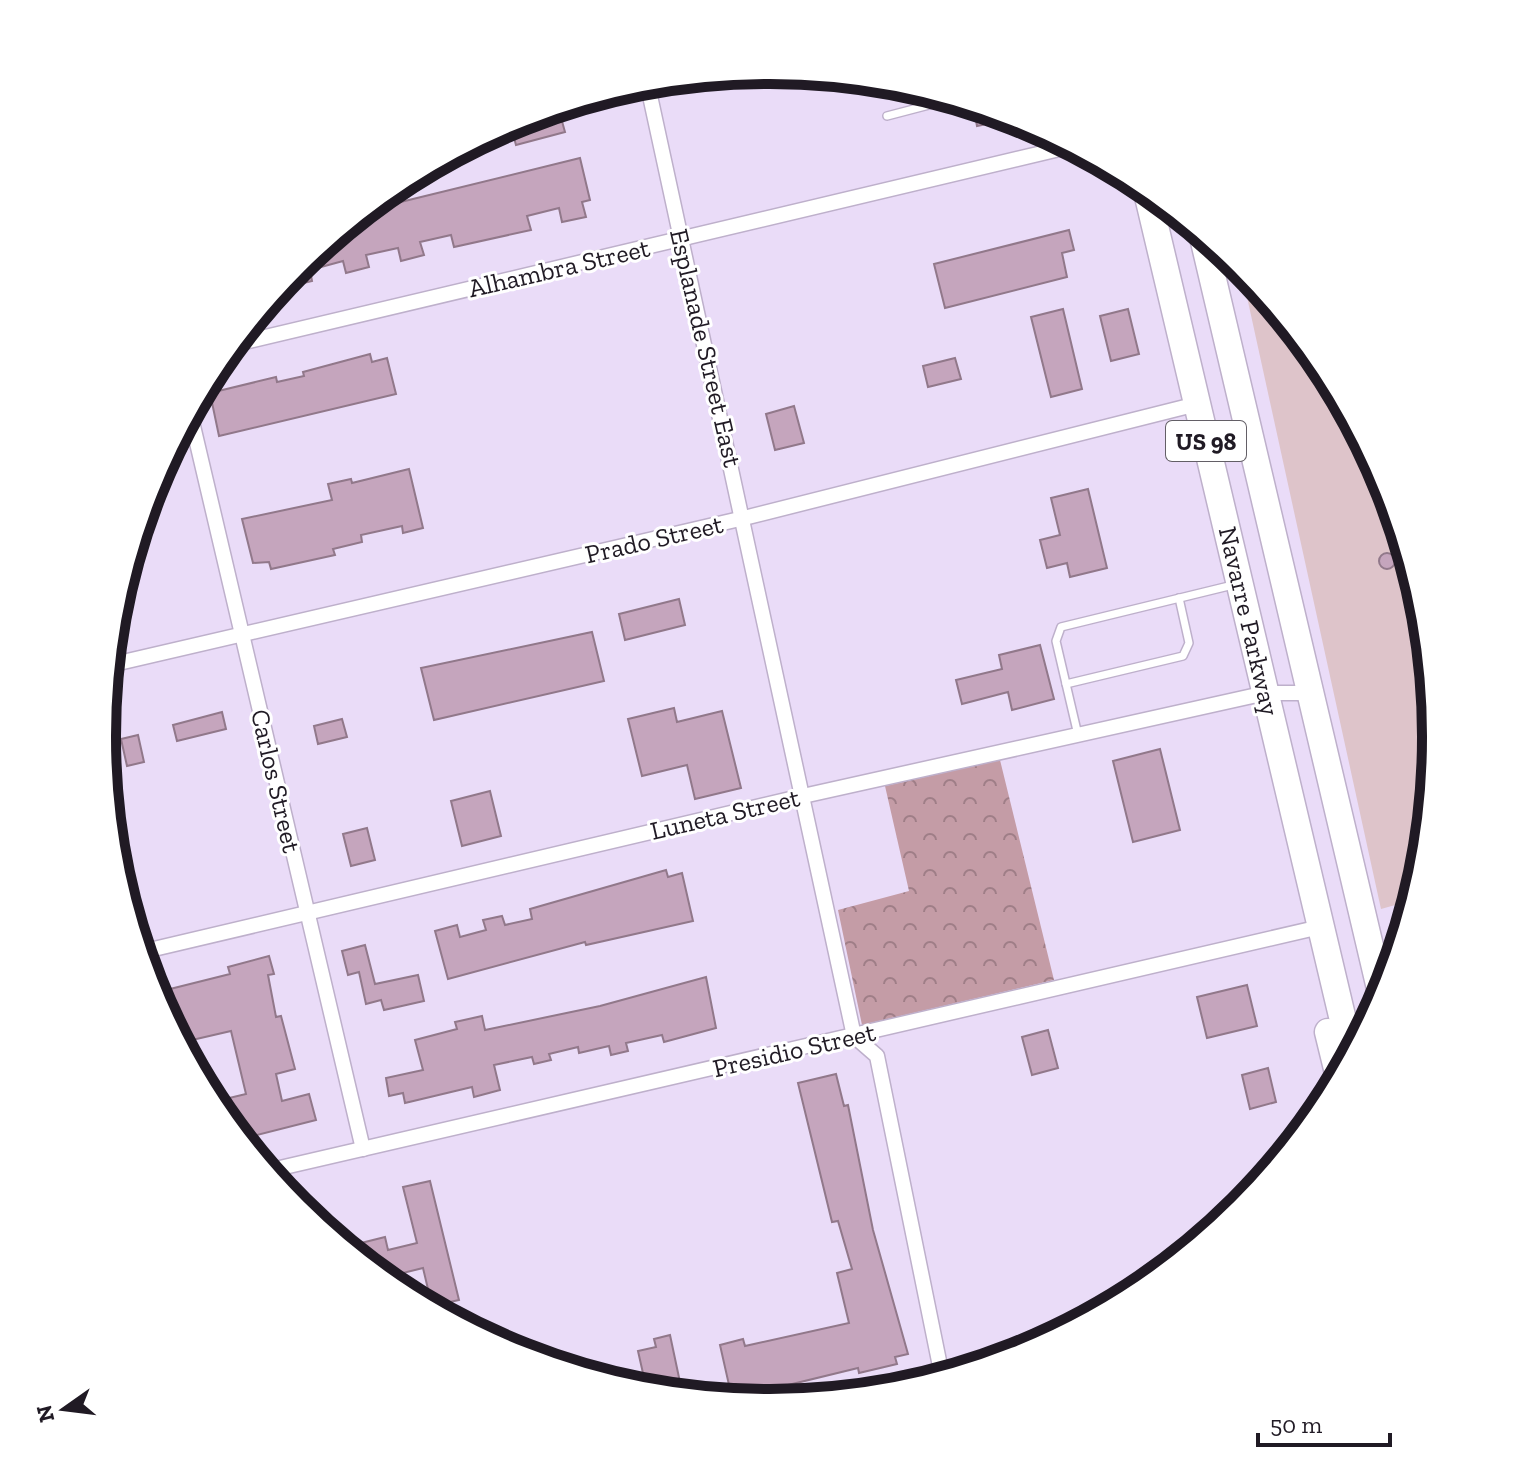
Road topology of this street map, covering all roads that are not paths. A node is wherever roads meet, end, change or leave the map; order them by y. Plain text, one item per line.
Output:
1 (650, 96) edge
2 (931, 104) edge
3 (887, 116) dead end
4 (1056, 150) edge
5 (1151, 208) edge
6 (681, 239) junction
7 (1207, 253) edge
8 (250, 341) edge
9 (1197, 404) junction
10 (194, 429) edge
11 (744, 518) junction
12 (1240, 584) junction
13 (1179, 598) junction
14 (241, 633) junction
15 (121, 662) edge
16 (1066, 684) junction
17 (1266, 693) junction
18 (1310, 693) junction
19 (1078, 735) junction
20 (803, 796) junction
21 (308, 913) junction
22 (1320, 927) junction
23 (152, 949) edge
24 (1377, 974) edge
25 (854, 1036) junction
26 (1347, 1038) edge
27 (1335, 1061) edge
28 (363, 1149) junction
29 (279, 1168) edge
30 (940, 1366) edge

1 - 6 street, Esplanade Street East
2 - 3 lane
4 - 6 street, Alhambra Street
5 - 9 highway, Navarre Parkway / US 98
6 - 8 street, Alhambra Street
6 - 11 street, Esplanade Street East
7 - 18 highway, Navarre Parkway / US 98
9 - 11 street, Prado Street
9 - 12 highway, Navarre Parkway / US 98
10 - 14 street, Carlos Street
11 - 14 street, Prado Street
11 - 20 street, Esplanade Street East
12 - 13 lane
12 - 17 highway, Navarre Parkway / US 98
13 - 16 lane
13 - 16 lane
14 - 15 street, Prado Street
14 - 21 street, Carlos Street
16 - 19 lane
17 - 18 street, Luneta Street
17 - 19 street, Luneta Street
17 - 22 highway, Navarre Parkway / US 98
18 - 24 highway, Navarre Parkway / US 98
19 - 20 street, Luneta Street
20 - 21 street, Luneta Street
20 - 25 street, Esplanade Street East
21 - 23 street, Luneta Street
21 - 28 street, Carlos Street
22 - 25 street, Presidio Street
22 - 26 highway, Navarre Parkway / US 98
22 - 27 highway
25 - 28 street, Presidio Street
25 - 30 street
28 - 29 street, Presidio Street

